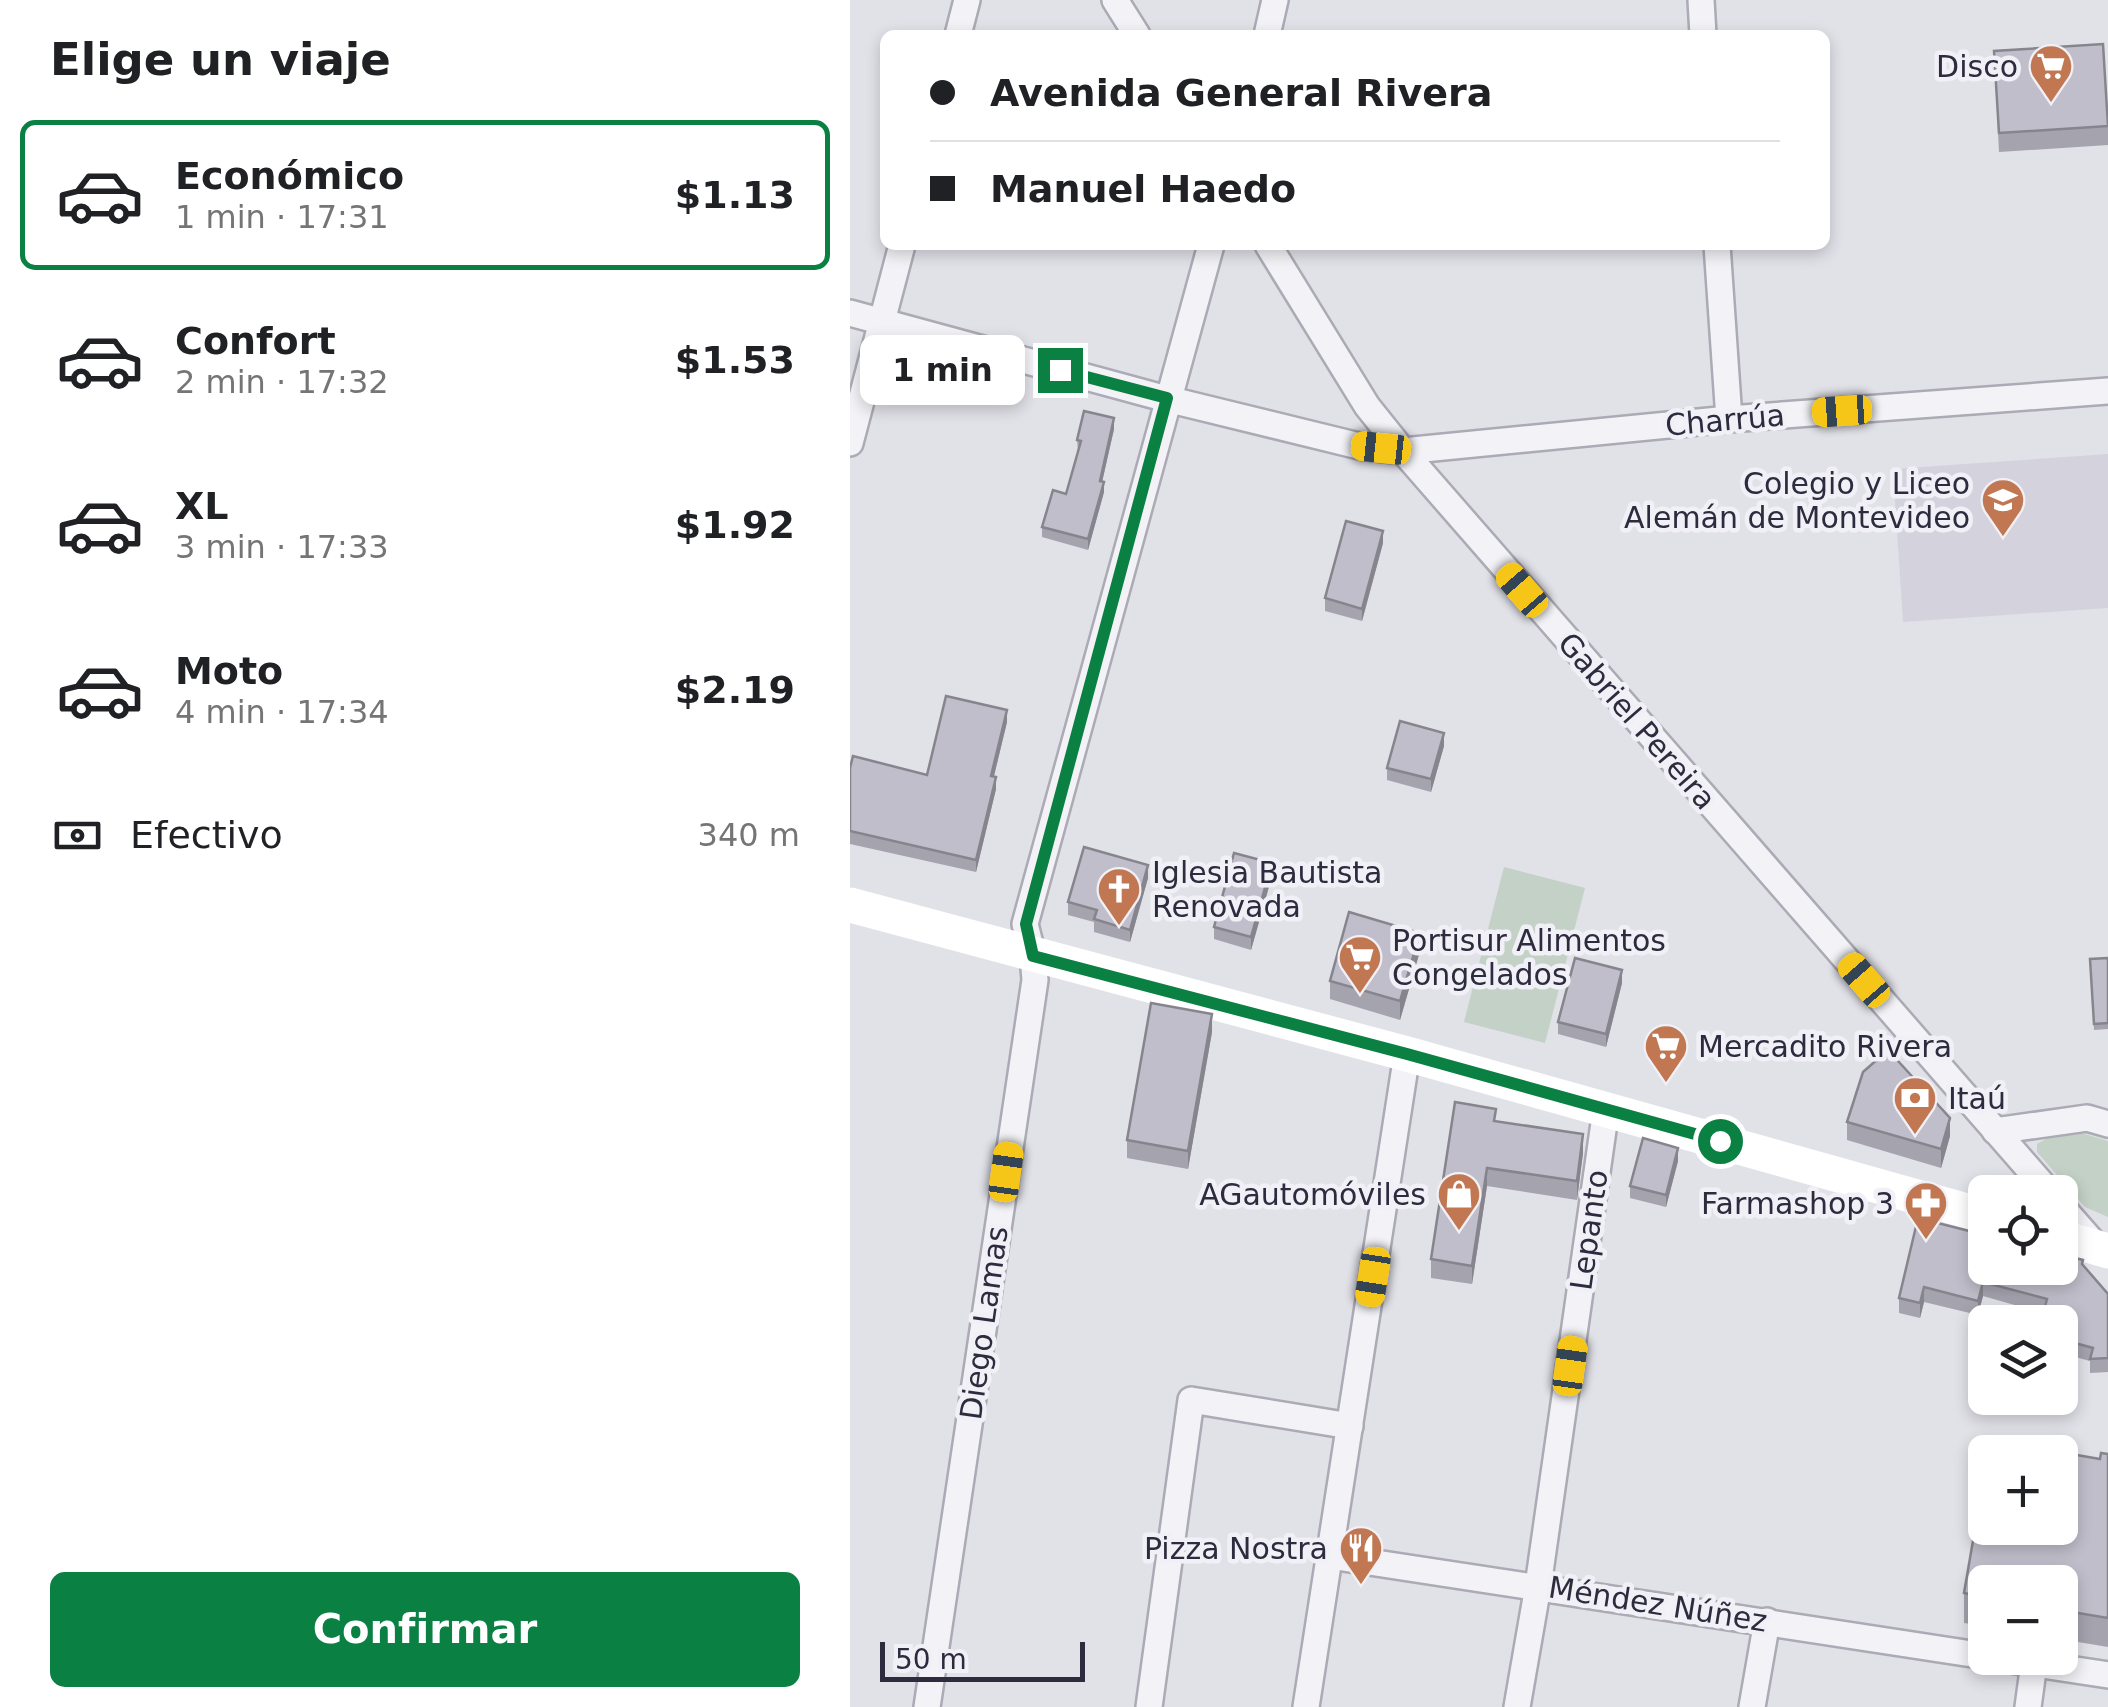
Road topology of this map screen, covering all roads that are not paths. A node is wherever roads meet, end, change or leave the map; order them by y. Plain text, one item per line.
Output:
1 (968, 0) edge
2 (1116, 0) edge
3 (1276, 0) edge
4 (1701, 0) edge
5 (959, 30) edge
6 (1134, 30) edge
7 (1267, 30) edge
8 (1703, 30) edge
9 (901, 250) edge
10 (1210, 250) edge
11 (1271, 250) edge
12 (1717, 250) edge
13 (850, 313) edge
14 (882, 322) junction
15 (2108, 391) edge
16 (1167, 398) junction
17 (1729, 419) junction
18 (850, 444) edge
19 (1403, 451) junction
20 (850, 906) edge
21 (1033, 956) junction
22 (1407, 1054) junction
23 (1606, 1109) junction
24 (2108, 1124) edge
25 (1995, 1130) junction
26 (2034, 1175) edge
27 (1968, 1211) edge
28 (2078, 1224) edge
29 (2102, 1249) edge
30 (1350, 1426) junction
31 (1330, 1556) junction
32 (1538, 1586) junction
33 (1767, 1621) junction
34 (1968, 1653) edge
35 (2078, 1671) edge
36 (2032, 1675) edge
37 (2108, 1676) edge
38 (927, 1707) edge
39 (1149, 1707) edge
40 (1306, 1707) edge
41 (1517, 1707) edge
42 (1752, 1707) edge
43 (2028, 1707) edge

1 - 5 street
2 - 6 street
3 - 7 street
4 - 8 street
9 - 14 street
10 - 16 street, Diego Lamas
11 - 19 street, Gabriel Pereira
12 - 17 street
13 - 14 street, Charrúa
14 - 16 street, Charrúa
14 - 18 street
15 - 17 street, Charrúa
16 - 19 street, Charrúa
16 - 21 street, Diego Lamas
17 - 19 street, Charrúa
19 - 25 street, Gabriel Pereira
20 - 21 main road
21 - 22 main road
21 - 38 street, Diego Lamas
22 - 23 main road
22 - 30 street
23 - 27 main road
23 - 32 street, Lepanto
24 - 25 street
25 - 26 street, Gabriel Pereira
28 - 29 street
30 - 31 street
30 - 39 street
31 - 32 street, Méndez Núñez
31 - 40 street
32 - 33 street, Méndez Núñez
32 - 41 street, Lepanto
33 - 34 street, Méndez Núñez
33 - 42 street
35 - 37 street
36 - 43 street

